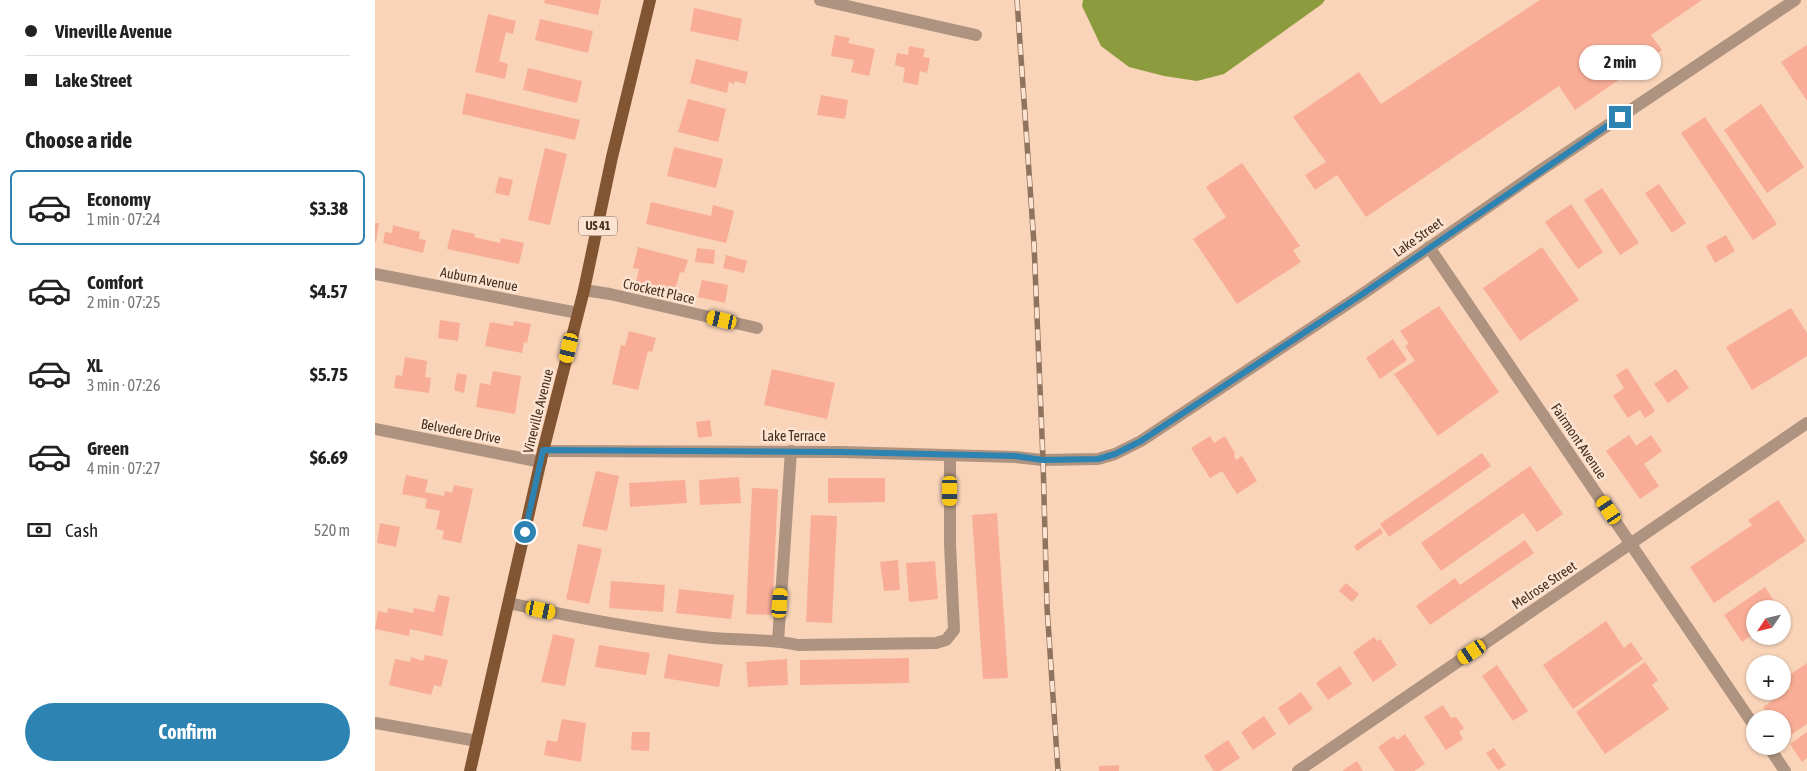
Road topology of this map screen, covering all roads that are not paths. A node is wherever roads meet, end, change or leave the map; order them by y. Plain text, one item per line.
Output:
1 (650, 0) edge
2 (820, 0) edge
3 (1795, 0) edge
4 (976, 35) dead end
5 (1429, 247) junction
6 (375, 274) edge
7 (584, 290) junction
8 (577, 313) junction
9 (757, 328) dead end
10 (1807, 423) edge
11 (375, 430) edge
12 (791, 451) junction
13 (950, 455) junction
14 (542, 456) junction
15 (1043, 460) joint
16 (1631, 544) junction
17 (509, 603) junction
18 (778, 641) junction
19 (1746, 714) edge
20 (375, 723) edge
21 (477, 740) junction
22 (1774, 755) edge
23 (470, 771) edge
24 (1298, 771) edge
25 (1785, 771) edge

1 - 7 main road, Vineville Avenue / US 41
2 - 4 street
3 - 5 street, Lake Street
5 - 15 street, Lake Street
5 - 16 street, Fairmont Avenue
6 - 8 street, Auburn Avenue
7 - 8 main road, Vineville Avenue / US 41
7 - 9 street, Crockett Place
8 - 14 main road, Vineville Avenue / US 41
10 - 16 street, Melrose Street
11 - 14 street, Belvedere Drive
12 - 13 street, Lake Terrace
12 - 14 street, Lake Terrace
12 - 18 street
13 - 15 street, Lake Terrace
13 - 18 street
14 - 17 main road, Vineville Avenue / US 41
16 - 19 street, Fairmont Avenue
16 - 24 street, Melrose Street
17 - 18 street
17 - 21 main road, Vineville Avenue / US 41
20 - 21 street
21 - 23 main road, Vineville Avenue / US 41
22 - 25 street

